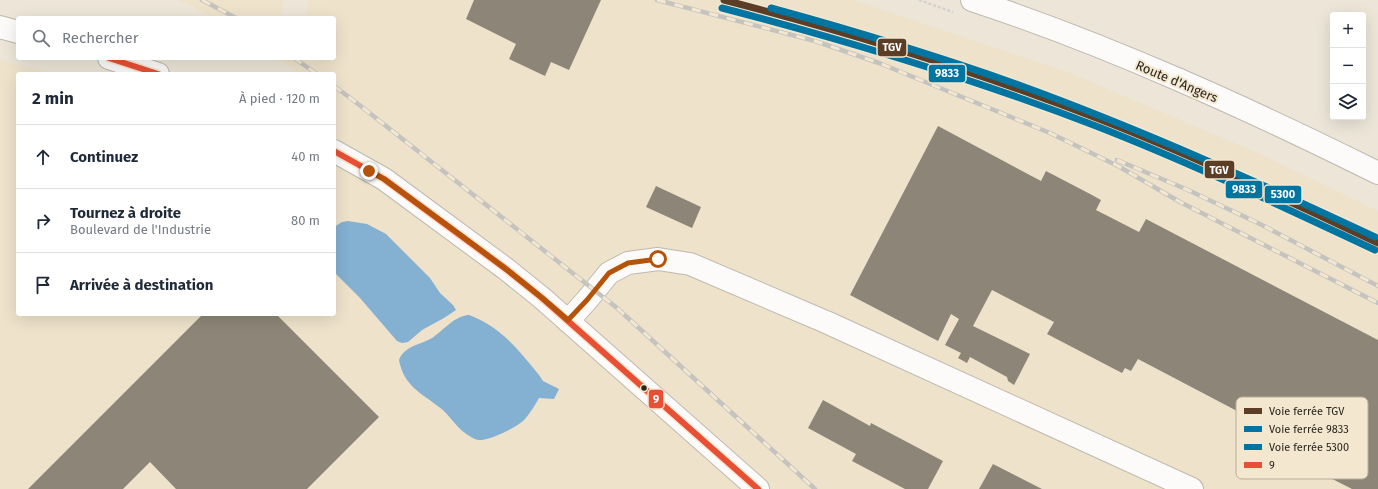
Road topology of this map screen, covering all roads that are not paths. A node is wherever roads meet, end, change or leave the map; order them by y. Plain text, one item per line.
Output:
1 (972, 0) edge
2 (0, 27) edge
3 (16, 31) edge
4 (115, 60) edge
5 (152, 72) edge
6 (336, 152) edge
7 (1378, 173) edge
8 (568, 320) junction
9 (758, 489) edge
10 (1192, 489) edge

1 - 7 street, Route d'Angers
2 - 3 street
4 - 5 street
6 - 8 street
8 - 9 street
8 - 10 street

